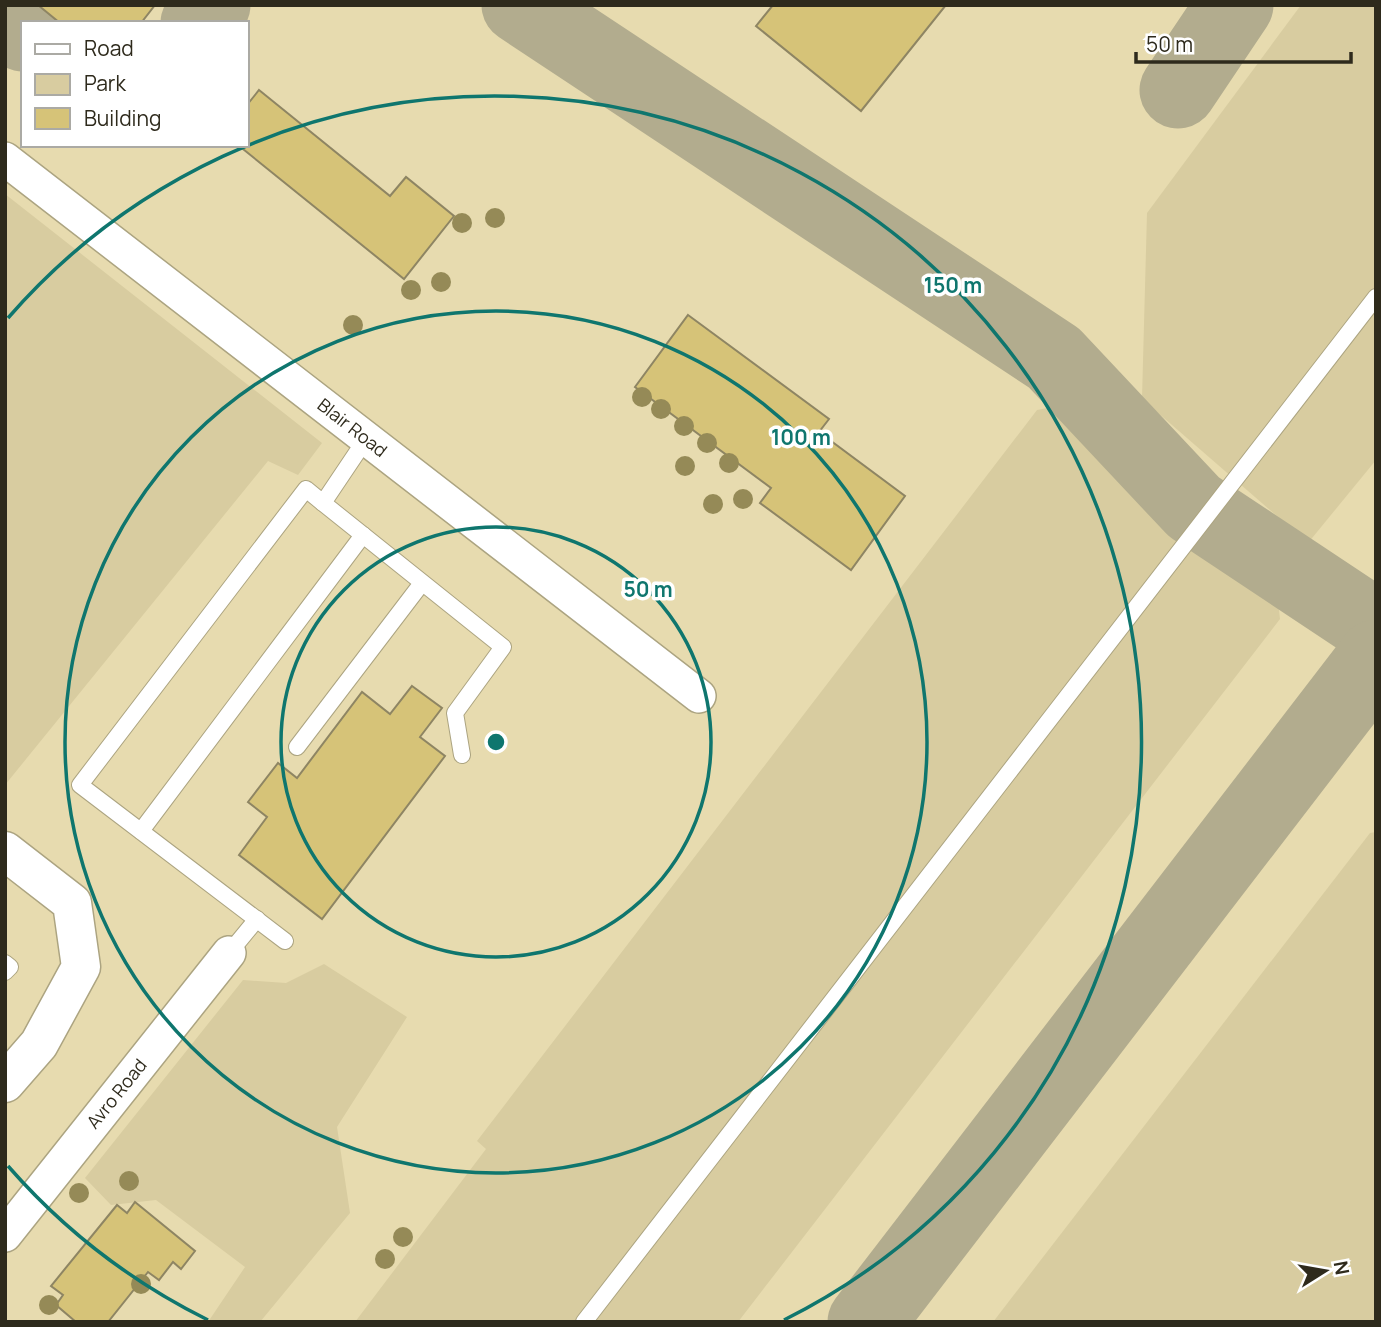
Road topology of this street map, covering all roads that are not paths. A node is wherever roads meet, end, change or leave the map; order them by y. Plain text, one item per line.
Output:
1 (5, 159) edge
2 (1376, 297) edge
3 (366, 439) junction
4 (323, 503) junction
5 (363, 536) junction
6 (422, 583) junction
7 (699, 696) dead end
8 (297, 747) dead end
9 (462, 755) dead end
10 (141, 831) junction
11 (5, 851) edge
12 (257, 919) junction
13 (285, 941) dead end
14 (229, 953) joint
15 (5, 963) edge
16 (5, 972) edge
17 (5, 1083) edge
18 (5, 1235) edge
19 (584, 1322) edge

1 - 3 street, Blair Road
2 - 19 lane
3 - 4 lane
3 - 7 street, Blair Road
4 - 5 lane
4 - 10 lane
5 - 6 lane
5 - 10 lane
6 - 8 lane
6 - 9 lane
10 - 12 lane
11 - 17 street
12 - 13 lane
12 - 14 lane
14 - 18 street, Avro Road
15 - 16 lane

